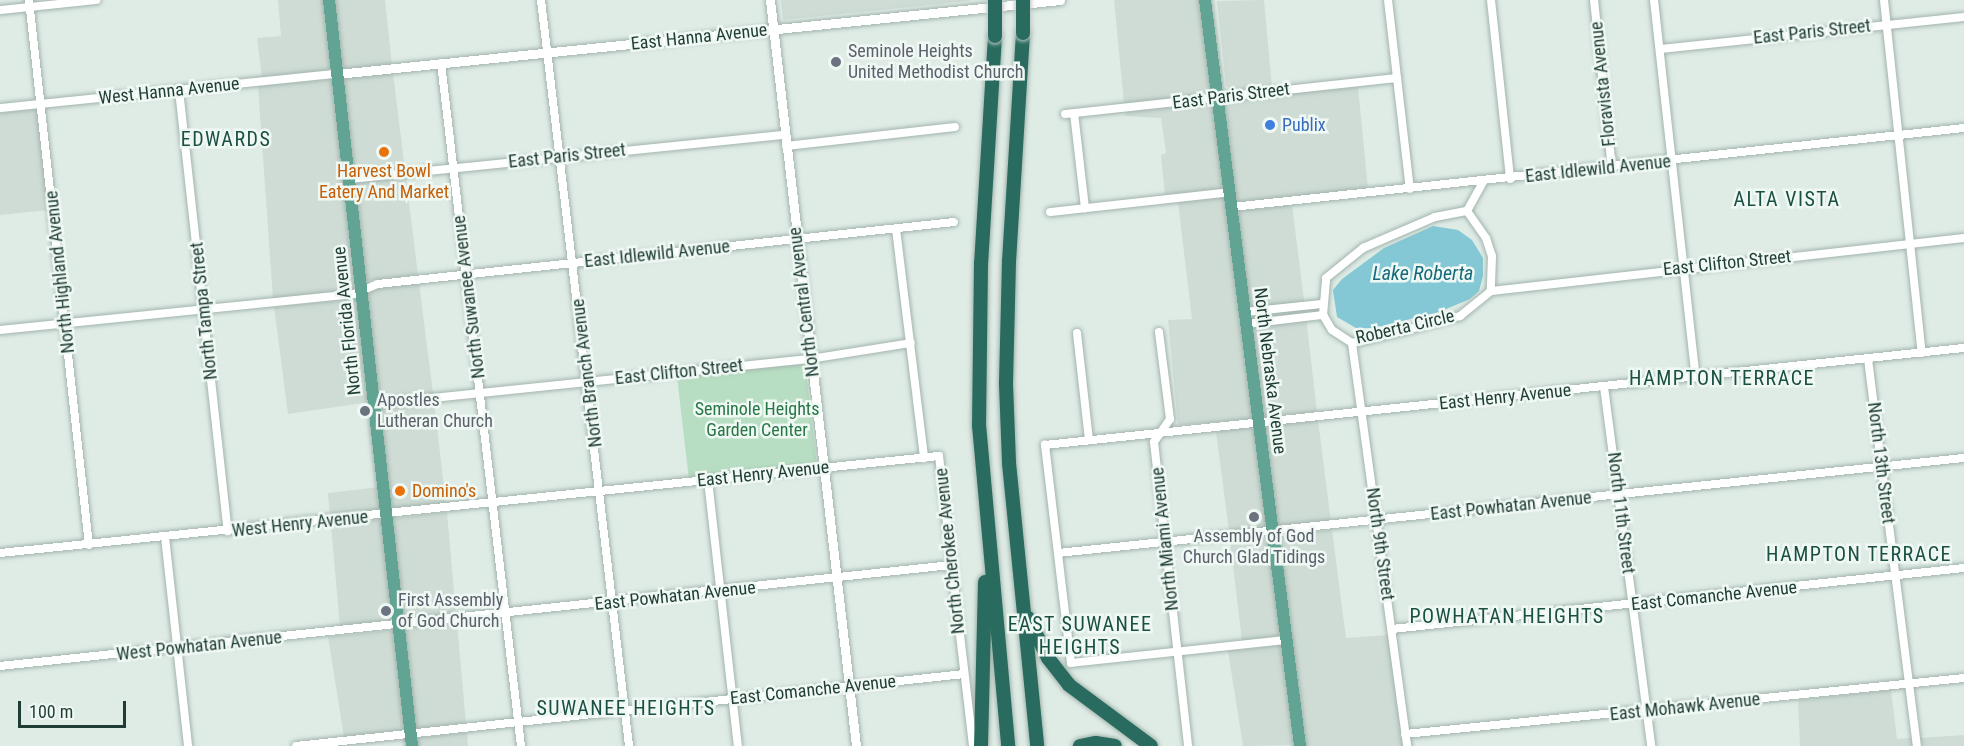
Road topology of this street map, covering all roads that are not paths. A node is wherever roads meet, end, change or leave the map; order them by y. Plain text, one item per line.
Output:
1 (96, 0) edge
2 (329, 0) edge
3 (541, 0) edge
4 (770, 0) edge
5 (995, 0) edge
6 (1023, 0) edge
7 (1060, 0) edge
8 (1205, 0) edge
9 (1388, 0) edge
10 (1491, 0) edge
11 (1594, 0) edge
12 (1654, 0) edge
13 (1884, 0) edge
14 (30, 3) edge
15 (0, 10) edge
16 (1964, 17) edge
17 (1886, 25) junction
18 (773, 29) junction
19 (1660, 49) junction
20 (548, 52) junction
21 (441, 63) junction
22 (337, 74) junction
23 (1397, 78) junction
24 (179, 90) junction
25 (1218, 96) junction
26 (41, 104) junction
27 (0, 108) edge
28 (955, 127) dead end
29 (1964, 128) edge
30 (785, 135) junction
31 (1898, 135) junction
32 (786, 146) junction
33 (560, 157) junction
34 (1672, 161) junction
35 (453, 168) junction
36 (1612, 168) junction
37 (349, 179) junction
38 (1510, 179) junction
39 (1483, 182) junction
40 (1410, 189) junction
41 (1230, 192) junction
42 (1232, 207) junction
43 (1085, 208) junction
44 (1467, 211) junction
45 (1050, 212) dead end
46 (954, 222) dead end
47 (896, 229) junction
48 (1964, 238) edge
49 (796, 240) junction
50 (1910, 244) junction
51 (573, 262) junction
52 (1683, 268) junction
53 (466, 273) junction
54 (362, 290) junction
55 (1491, 291) junction
56 (1322, 304) junction
57 (204, 310) junction
58 (1323, 315) junction
59 (1245, 318) junction
60 (66, 324) junction
61 (0, 330) edge
62 (1159, 332) dead end
63 (1077, 333) dead end
64 (1352, 343) junction
65 (911, 344) junction
66 (1964, 348) edge
67 (1922, 353) junction
68 (810, 359) junction
69 (1868, 359) junction
70 (1696, 378) junction
71 (588, 382) junction
72 (1604, 387) junction
73 (480, 393) junction
74 (374, 404) junction
75 (1362, 412) junction
76 (1259, 422) junction
77 (1165, 430) junction
78 (1089, 440) junction
79 (924, 458) junction
80 (1964, 458) edge
81 (1882, 467) junction
82 (823, 468) junction
83 (708, 480) junction
84 (601, 492) junction
85 (1619, 496) junction
86 (493, 503) junction
87 (387, 515) junction
88 (1377, 520) junction
89 (228, 531) junction
90 (1272, 533) junction
91 (165, 537) junction
92 (1164, 541) junction
93 (89, 545) junction
94 (988, 550) junction
95 (0, 553) edge
96 (1058, 554) junction
97 (951, 566) junction
98 (1964, 568) edge
99 (1895, 576) junction
100 (836, 578) junction
101 (720, 591) junction
102 (613, 602) junction
103 (1022, 603) junction
104 (1633, 604) junction
105 (506, 614) junction
106 (399, 625) junction
107 (1392, 629) junction
108 (1286, 640) junction
109 (177, 648) junction
110 (1178, 652) junction
111 (0, 666) edge
112 (964, 674) junction
113 (1964, 678) edge
114 (1909, 684) junction
115 (849, 687) junction
116 (733, 699) junction
117 (625, 711) junction
118 (1647, 711) junction
119 (518, 722) junction
120 (1405, 734) junction
121 (411, 740) edge
122 (188, 746) edge
123 (296, 746) edge
124 (521, 746) edge
125 (629, 746) edge
126 (738, 746) edge
127 (856, 746) edge
128 (973, 746) edge
129 (981, 746) edge
130 (1008, 746) edge
131 (1037, 746) edge
132 (1080, 746) edge
133 (1115, 746) edge
134 (1151, 746) edge
135 (1188, 746) edge
136 (1299, 746) edge
137 (1407, 746) edge
138 (1651, 746) edge
139 (1917, 746) edge

1 - 14 street
2 - 22 main road, North Florida Avenue
3 - 20 street, North Branch Avenue
4 - 18 street, North Central Avenue
5 - 94 highway, bridge
6 - 103 highway, bridge
7 - 18 street, East Hanna Avenue
8 - 25 main road, North Nebraska Avenue
9 - 23 street
10 - 38 street
11 - 36 street, Floravista Avenue
12 - 19 street
13 - 17 street
14 - 15 street
14 - 26 street, North Highland Avenue
16 - 17 street, East Paris Street
17 - 19 street, East Paris Street
17 - 31 street
18 - 20 street, East Hanna Avenue
18 - 30 street, North Central Avenue
19 - 34 street
20 - 21 street, East Hanna Avenue
20 - 33 street, North Branch Avenue
21 - 22 street, East Hanna Avenue
21 - 35 street, North Suwanee Avenue
22 - 24 street, West Hanna Avenue
22 - 37 main road, North Florida Avenue
23 - 25 street, East Paris Street
23 - 40 street
24 - 26 street, West Hanna Avenue
24 - 57 street, North Tampa Street
25 - 41 main road, North Nebraska Avenue
25 - 43 street, East Paris Street
26 - 27 street, West Hanna Avenue
26 - 60 street, North Highland Avenue
28 - 32 street
29 - 31 street, East Idlewild Avenue
30 - 32 street, North Central Avenue
30 - 33 street, East Paris Street
31 - 34 street, East Idlewild Avenue
31 - 50 street
32 - 49 street, North Central Avenue
33 - 35 street, East Paris Street
33 - 51 street, North Branch Avenue
34 - 36 street, East Idlewild Avenue
34 - 52 street
35 - 37 street, East Paris Street
35 - 53 street, North Suwanee Avenue
36 - 38 street, East Idlewild Avenue
37 - 54 main road, North Florida Avenue
38 - 39 street, East Idlewild Avenue
39 - 40 street, East Idlewild Avenue
39 - 44 street
40 - 42 street, East Idlewild Avenue
41 - 42 main road, North Nebraska Avenue
41 - 43 street
42 - 59 main road, North Nebraska Avenue
43 - 45 street
44 - 55 street
44 - 56 street
46 - 47 street, East Idlewild Avenue
47 - 49 street, East Idlewild Avenue
47 - 65 street, North Cherokee Avenue
48 - 50 street, East Clifton Street
49 - 51 street, East Idlewild Avenue
49 - 68 street, North Central Avenue
50 - 52 street, East Clifton Street
50 - 67 street
51 - 53 street, East Idlewild Avenue
51 - 71 street, North Branch Avenue
52 - 55 street, East Clifton Street
52 - 70 street
53 - 54 street, East Idlewild Avenue
53 - 73 street, North Suwanee Avenue
54 - 57 street, East Idlewild Avenue
54 - 74 main road, North Florida Avenue
55 - 64 street, Roberta Circle
56 - 58 street
56 - 59 street
57 - 60 street, East Idlewild Avenue
57 - 89 street, North Tampa Street
58 - 59 street
58 - 64 street, Roberta Circle
59 - 76 main road, North Nebraska Avenue
60 - 61 street, East Idlewild Avenue
60 - 93 street, North Highland Avenue
62 - 77 street, North Miami Avenue
63 - 78 street
64 - 75 street, North 9th Street
65 - 68 street, East Clifton Street
65 - 79 street, North Cherokee Avenue
66 - 67 street, East Henry Avenue
67 - 69 street, East Henry Avenue
68 - 71 street, East Clifton Street
68 - 82 street, North Central Avenue
69 - 70 street, East Henry Avenue
69 - 81 street, North 13th Street
70 - 72 street, East Henry Avenue
71 - 73 street, East Clifton Street
71 - 84 street, North Branch Avenue
72 - 75 street, East Henry Avenue
72 - 85 street, North 11th Street
73 - 74 street, East Clifton Street
73 - 86 street, North Suwanee Avenue
74 - 87 main road, North Florida Avenue
75 - 76 street, East Henry Avenue
75 - 88 street, North 9th Street
76 - 77 street, East Henry Avenue
76 - 90 main road, North Nebraska Avenue
77 - 78 street, East Henry Avenue
77 - 92 street, North Miami Avenue
78 - 96 street, East Henry Avenue
79 - 82 street, East Henry Avenue
79 - 97 street, North Cherokee Avenue
80 - 81 street, East Powhatan Avenue
81 - 85 street, East Powhatan Avenue
81 - 99 street, North 13th Street
82 - 83 street, East Henry Avenue
82 - 100 street, North Central Avenue
83 - 84 street, East Henry Avenue
83 - 101 street
84 - 86 street, West Henry Avenue
84 - 102 street, North Branch Avenue
85 - 88 street, East Powhatan Avenue
85 - 104 street, North 11th Street
86 - 87 street, West Henry Avenue
86 - 105 street, North Suwanee Avenue
87 - 89 street, West Henry Avenue
87 - 106 main road, North Florida Avenue
88 - 90 street, East Powhatan Avenue
88 - 107 street, North 9th Street
89 - 91 street, West Henry Avenue
90 - 92 street, East Powhatan Avenue
90 - 108 main road, North Nebraska Avenue
91 - 93 street, West Henry Avenue
91 - 109 street
92 - 96 street, East Powhatan Avenue
92 - 110 street, North Miami Avenue
93 - 95 street, West Henry Avenue
94 - 129 highway
94 - 130 highway
96 - 110 street
97 - 100 street, East Powhatan Avenue
97 - 112 street, North Cherokee Avenue
98 - 99 street, East Comanche Avenue
99 - 104 street, East Comanche Avenue
99 - 114 street, North 13th Street
100 - 101 street, East Powhatan Avenue
100 - 115 street, North Central Avenue
101 - 102 street, East Powhatan Avenue
101 - 116 street
102 - 105 street, East Powhatan Avenue
102 - 117 street, North Branch Avenue
103 - 131 highway
103 - 134 highway
104 - 107 street, East Comanche Avenue
104 - 118 street, North 11th Street
105 - 106 street, East Powhatan Avenue
105 - 119 street, North Suwanee Avenue
106 - 109 street, West Powhatan Avenue
106 - 121 main road, North Florida Avenue
107 - 120 street, North 9th Street
108 - 110 street
108 - 136 main road, North Nebraska Avenue
109 - 111 street, West Powhatan Avenue
109 - 122 street
110 - 135 street, North Miami Avenue
112 - 115 street, East Comanche Avenue
112 - 128 street, North Cherokee Avenue
113 - 114 street, East Mohawk Avenue
114 - 118 street, East Mohawk Avenue
114 - 139 street, North 13th Street
115 - 116 street, East Comanche Avenue
115 - 127 street, North Central Avenue
116 - 117 street, East Comanche Avenue
116 - 126 street
117 - 119 street, East Comanche Avenue
117 - 125 street, North Branch Avenue
118 - 120 street, East Mohawk Avenue
118 - 138 street, North 11th Street
119 - 121 street, East Comanche Avenue
119 - 124 street, North Suwanee Avenue
120 - 137 street, North 9th Street
121 - 123 street, East Comanche Avenue
132 - 133 highway

